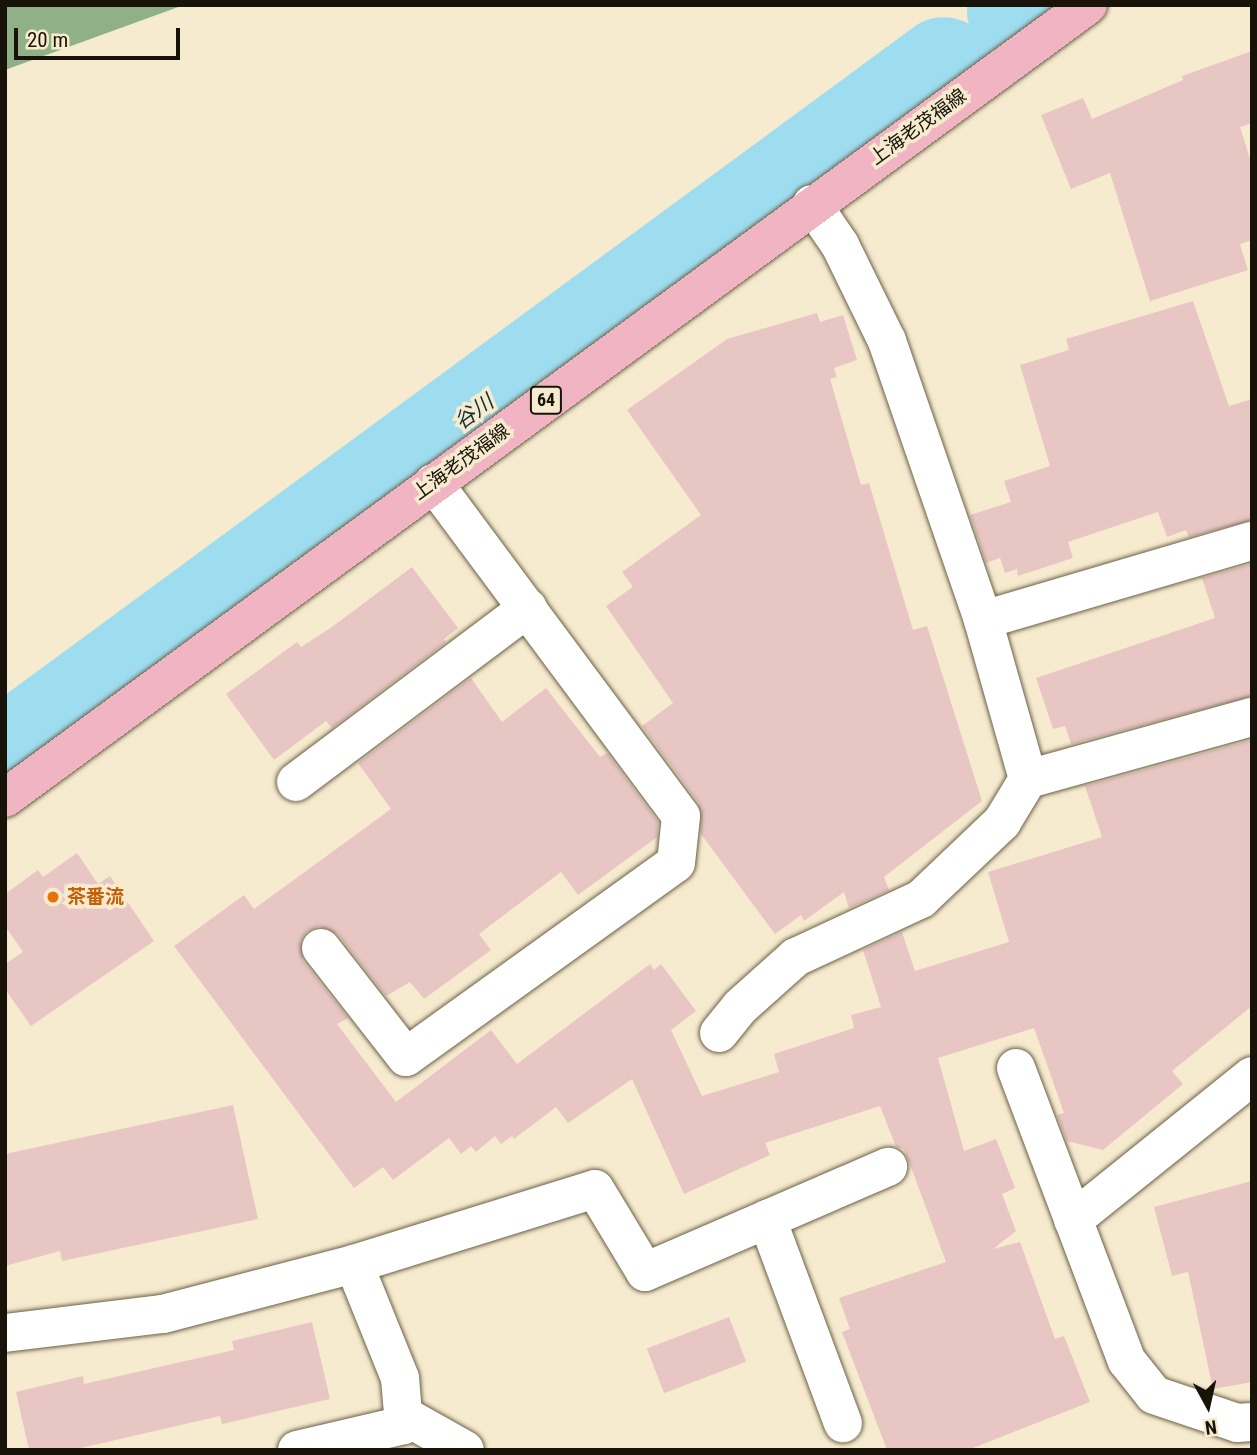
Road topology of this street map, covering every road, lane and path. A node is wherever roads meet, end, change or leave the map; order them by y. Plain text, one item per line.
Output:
1 (1088, 5) edge
2 (812, 204) junction
3 (434, 483) junction
4 (1252, 541) edge
5 (528, 608) junction
6 (983, 620) junction
7 (1252, 717) edge
8 (1028, 779) junction
9 (296, 782) dead end
10 (5, 798) edge
11 (321, 948) dead end
12 (719, 1034) dead end
13 (1016, 1068) dead end
14 (1252, 1076) edge
15 (888, 1167) dead end
16 (767, 1219) junction
17 (1073, 1220) junction
18 (354, 1264) junction
19 (5, 1333) edge
20 (403, 1415) junction
21 (1252, 1422) edge
22 (843, 1423) dead end
23 (297, 1450) edge
24 (465, 1450) edge

1 - 2 main road, 上海老茂福線 / 64
2 - 3 main road, 上海老茂福線 / 64
2 - 6 street
3 - 5 street
3 - 10 main road, 上海老茂福線 / 64
4 - 6 street
5 - 9 street
5 - 11 street
6 - 8 street
7 - 8 street
8 - 12 street
13 - 17 street
14 - 17 street
15 - 16 street
16 - 18 street
16 - 22 street
17 - 21 street
18 - 19 street
18 - 20 street
20 - 23 street
20 - 24 street

